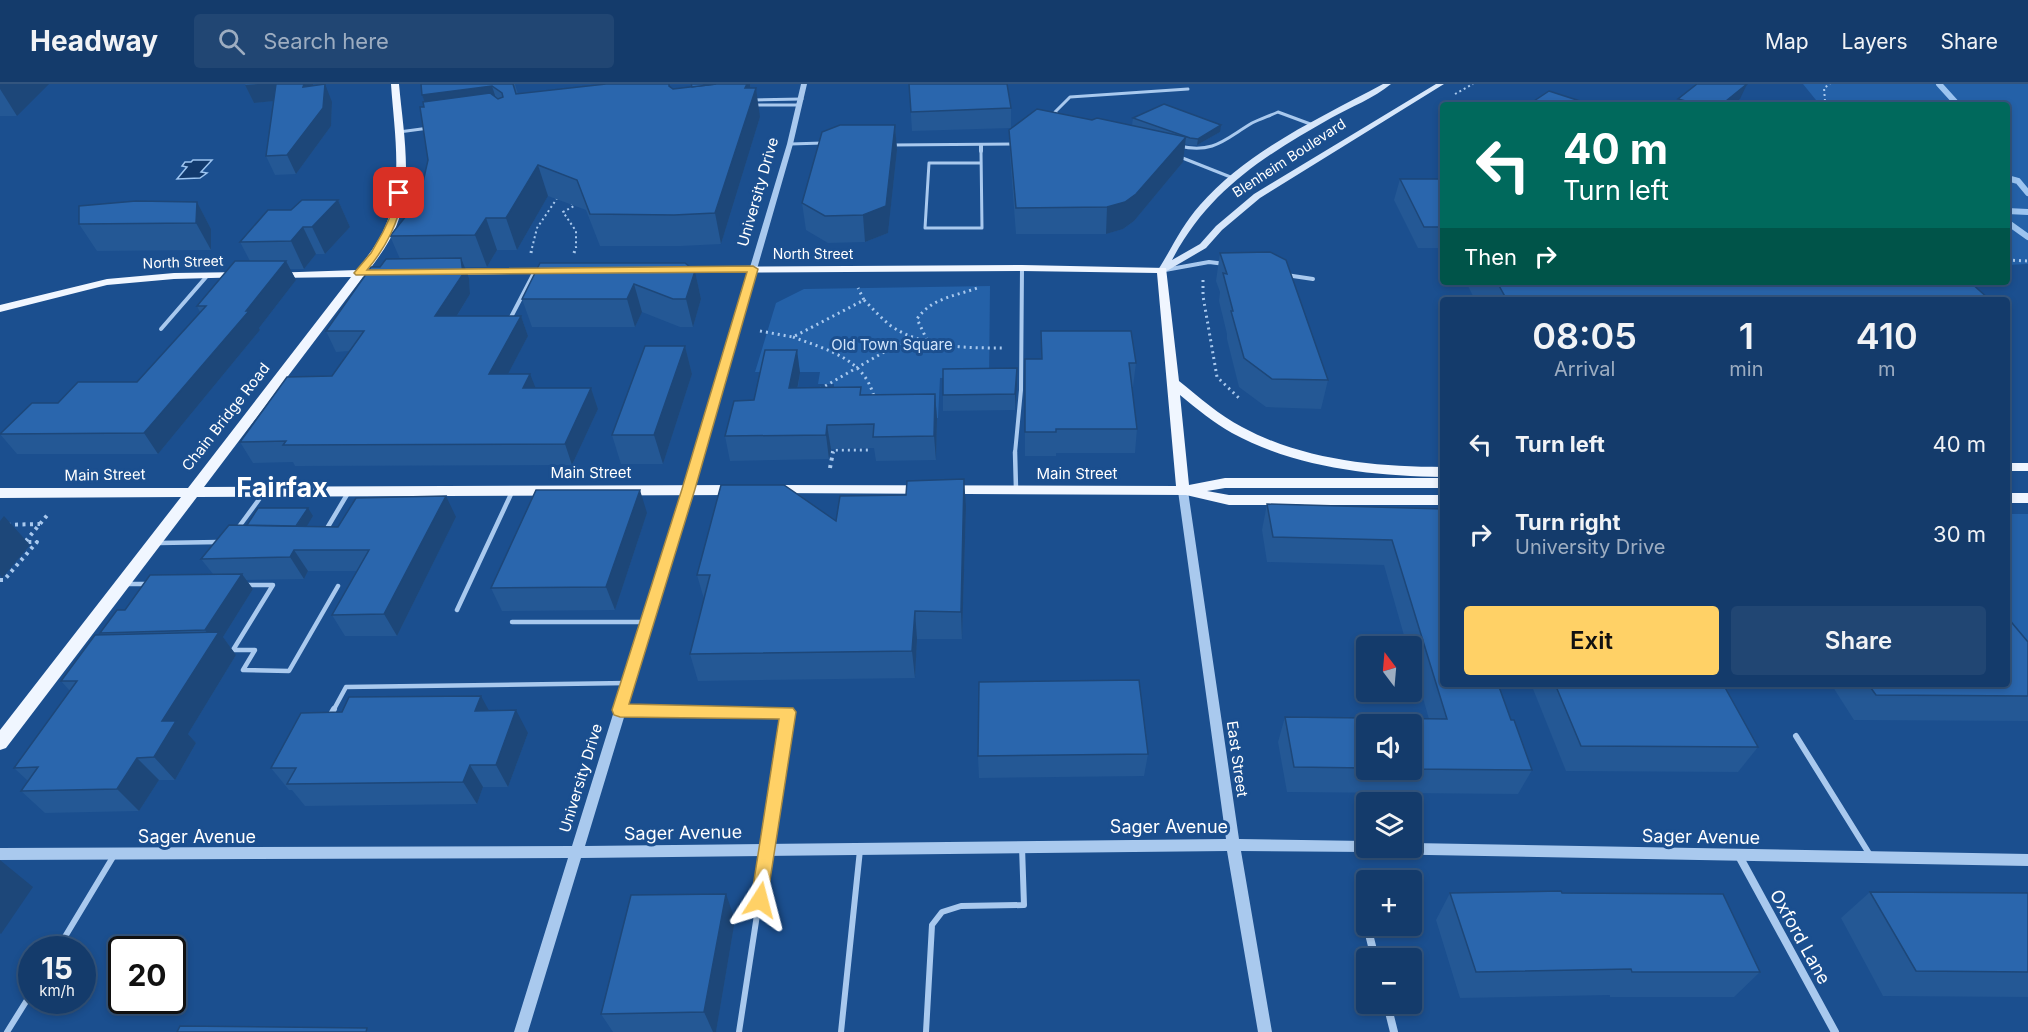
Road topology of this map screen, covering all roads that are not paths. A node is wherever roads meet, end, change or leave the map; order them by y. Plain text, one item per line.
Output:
1 (396, 84) edge
2 (804, 84) edge
3 (1388, 84) edge
4 (1441, 84) edge
5 (1188, 89) dead end
6 (747, 100) edge
7 (801, 102) junction
8 (749, 105) edge
9 (1068, 120) edge
10 (1313, 125) junction
11 (437, 127) edge
12 (399, 132) junction
13 (1021, 139) edge
14 (826, 143) edge
15 (790, 144) junction
16 (881, 145) edge
17 (1179, 146) edge
18 (981, 148) junction
19 (1170, 155) edge
20 (981, 163) junction
21 (1233, 178) junction
22 (1232, 266) edge
23 (1022, 268) junction
24 (753, 269) junction
25 (655, 270) edge
26 (1162, 270) junction
27 (535, 271) junction
28 (566, 271) edge
29 (359, 273) junction
30 (402, 273) edge
31 (435, 273) edge
32 (1279, 273) edge
33 (207, 276) junction
34 (1313, 279) dead end
35 (0, 309) edge
36 (509, 321) edge
37 (161, 329) dead end
38 (1172, 382) junction
39 (2010, 467) edge
40 (2028, 467) edge
41 (1440, 472) edge
42 (1440, 483) edge
43 (688, 489) junction
44 (193, 490) junction
45 (266, 490) junction
46 (350, 490) junction
47 (513, 490) junction
48 (1016, 490) junction
49 (1183, 491) junction
50 (0, 493) edge
51 (2010, 498) edge
52 (2028, 498) edge
53 (1440, 500) edge
54 (325, 531) edge
55 (233, 535) edge
56 (227, 542) edge
57 (152, 544) junction
58 (121, 584) junction
59 (152, 584) edge
60 (240, 585) edge
61 (338, 586) dead end
62 (457, 610) dead end
63 (512, 622) dead end
64 (647, 622) junction
65 (233, 650) junction
66 (222, 651) dead end
67 (628, 683) junction
68 (620, 710) junction
69 (325, 727) edge
70 (1796, 736) dead end
71 (0, 742) edge
72 (1233, 845) junction
73 (1022, 846) junction
74 (1356, 847) edge
75 (860, 849) junction
76 (1422, 849) edge
77 (768, 850) junction
78 (576, 852) junction
79 (0, 854) edge
80 (114, 855) junction
81 (1739, 856) junction
82 (1871, 858) junction
83 (2028, 860) edge
84 (65, 936) edge
85 (18, 1014) edge
86 (1390, 1014) edge
87 (7, 1032) edge
88 (521, 1032) edge
89 (739, 1032) edge
90 (842, 1032) edge
91 (926, 1032) edge
92 (1265, 1032) edge
93 (1394, 1032) edge
94 (1835, 1032) edge

1 - 12 main road, Chain Bridge Road
2 - 7 street, University Drive
3 - 10 main road, Blenheim Boulevard
4 - 26 main road, Blenheim Boulevard
5 - 9 lane
6 - 7 lane
7 - 8 lane
7 - 15 street, University Drive
10 - 17 lane
10 - 21 main road, Blenheim Boulevard
11 - 12 lane
12 - 29 main road, Chain Bridge Road
13 - 18 lane
14 - 15 lane
15 - 24 street, University Drive
16 - 18 lane
18 - 20 lane
19 - 21 lane
20 - 20 lane
21 - 26 main road, Blenheim Boulevard
22 - 26 lane
23 - 24 main road, North Street
23 - 26 main road, North Street
23 - 48 lane
24 - 25 main road, North Street
24 - 43 street, University Drive
26 - 38 main road
27 - 28 main road
27 - 31 main road
27 - 36 lane
29 - 30 main road, North Street
29 - 33 main road, North Street
29 - 44 main road, Chain Bridge Road
32 - 34 lane
33 - 35 main road, North Street
33 - 37 lane
38 - 41 main road
38 - 49 main road
39 - 40 main road
42 - 49 main road, Main Street
43 - 47 main road, Main Street
43 - 48 main road, Main Street
43 - 64 street, University Drive
44 - 45 main road, Main Street
44 - 50 main road, Main Street
44 - 57 main road, Chain Bridge Road
45 - 46 main road, Main Street
45 - 55 lane
46 - 47 main road, Main Street
46 - 54 lane
47 - 62 lane
48 - 49 main road, Main Street
49 - 53 main road, Main Street
49 - 72 street, East Street
51 - 52 main road
56 - 57 lane
57 - 58 main road, Chain Bridge Road
58 - 59 lane
58 - 71 main road, Chain Bridge Road
60 - 65 lane
61 - 65 lane
63 - 64 lane
64 - 67 street, University Drive
65 - 66 lane
67 - 68 street, University Drive
67 - 69 lane
68 - 77 lane
68 - 78 street, University Drive
70 - 82 lane
72 - 73 street, Sager Avenue
72 - 74 street, Sager Avenue
72 - 92 street, East Street
73 - 75 street, Sager Avenue
73 - 91 lane
75 - 77 street, Sager Avenue
75 - 90 lane
76 - 81 street, Sager Avenue
77 - 78 street, Sager Avenue
77 - 89 lane
78 - 80 street, Sager Avenue
78 - 88 street, University Drive
79 - 80 street, Sager Avenue
80 - 84 lane
81 - 82 street, Sager Avenue
81 - 94 street, Oxford Lane
82 - 83 street, Sager Avenue
85 - 87 lane
86 - 93 street

